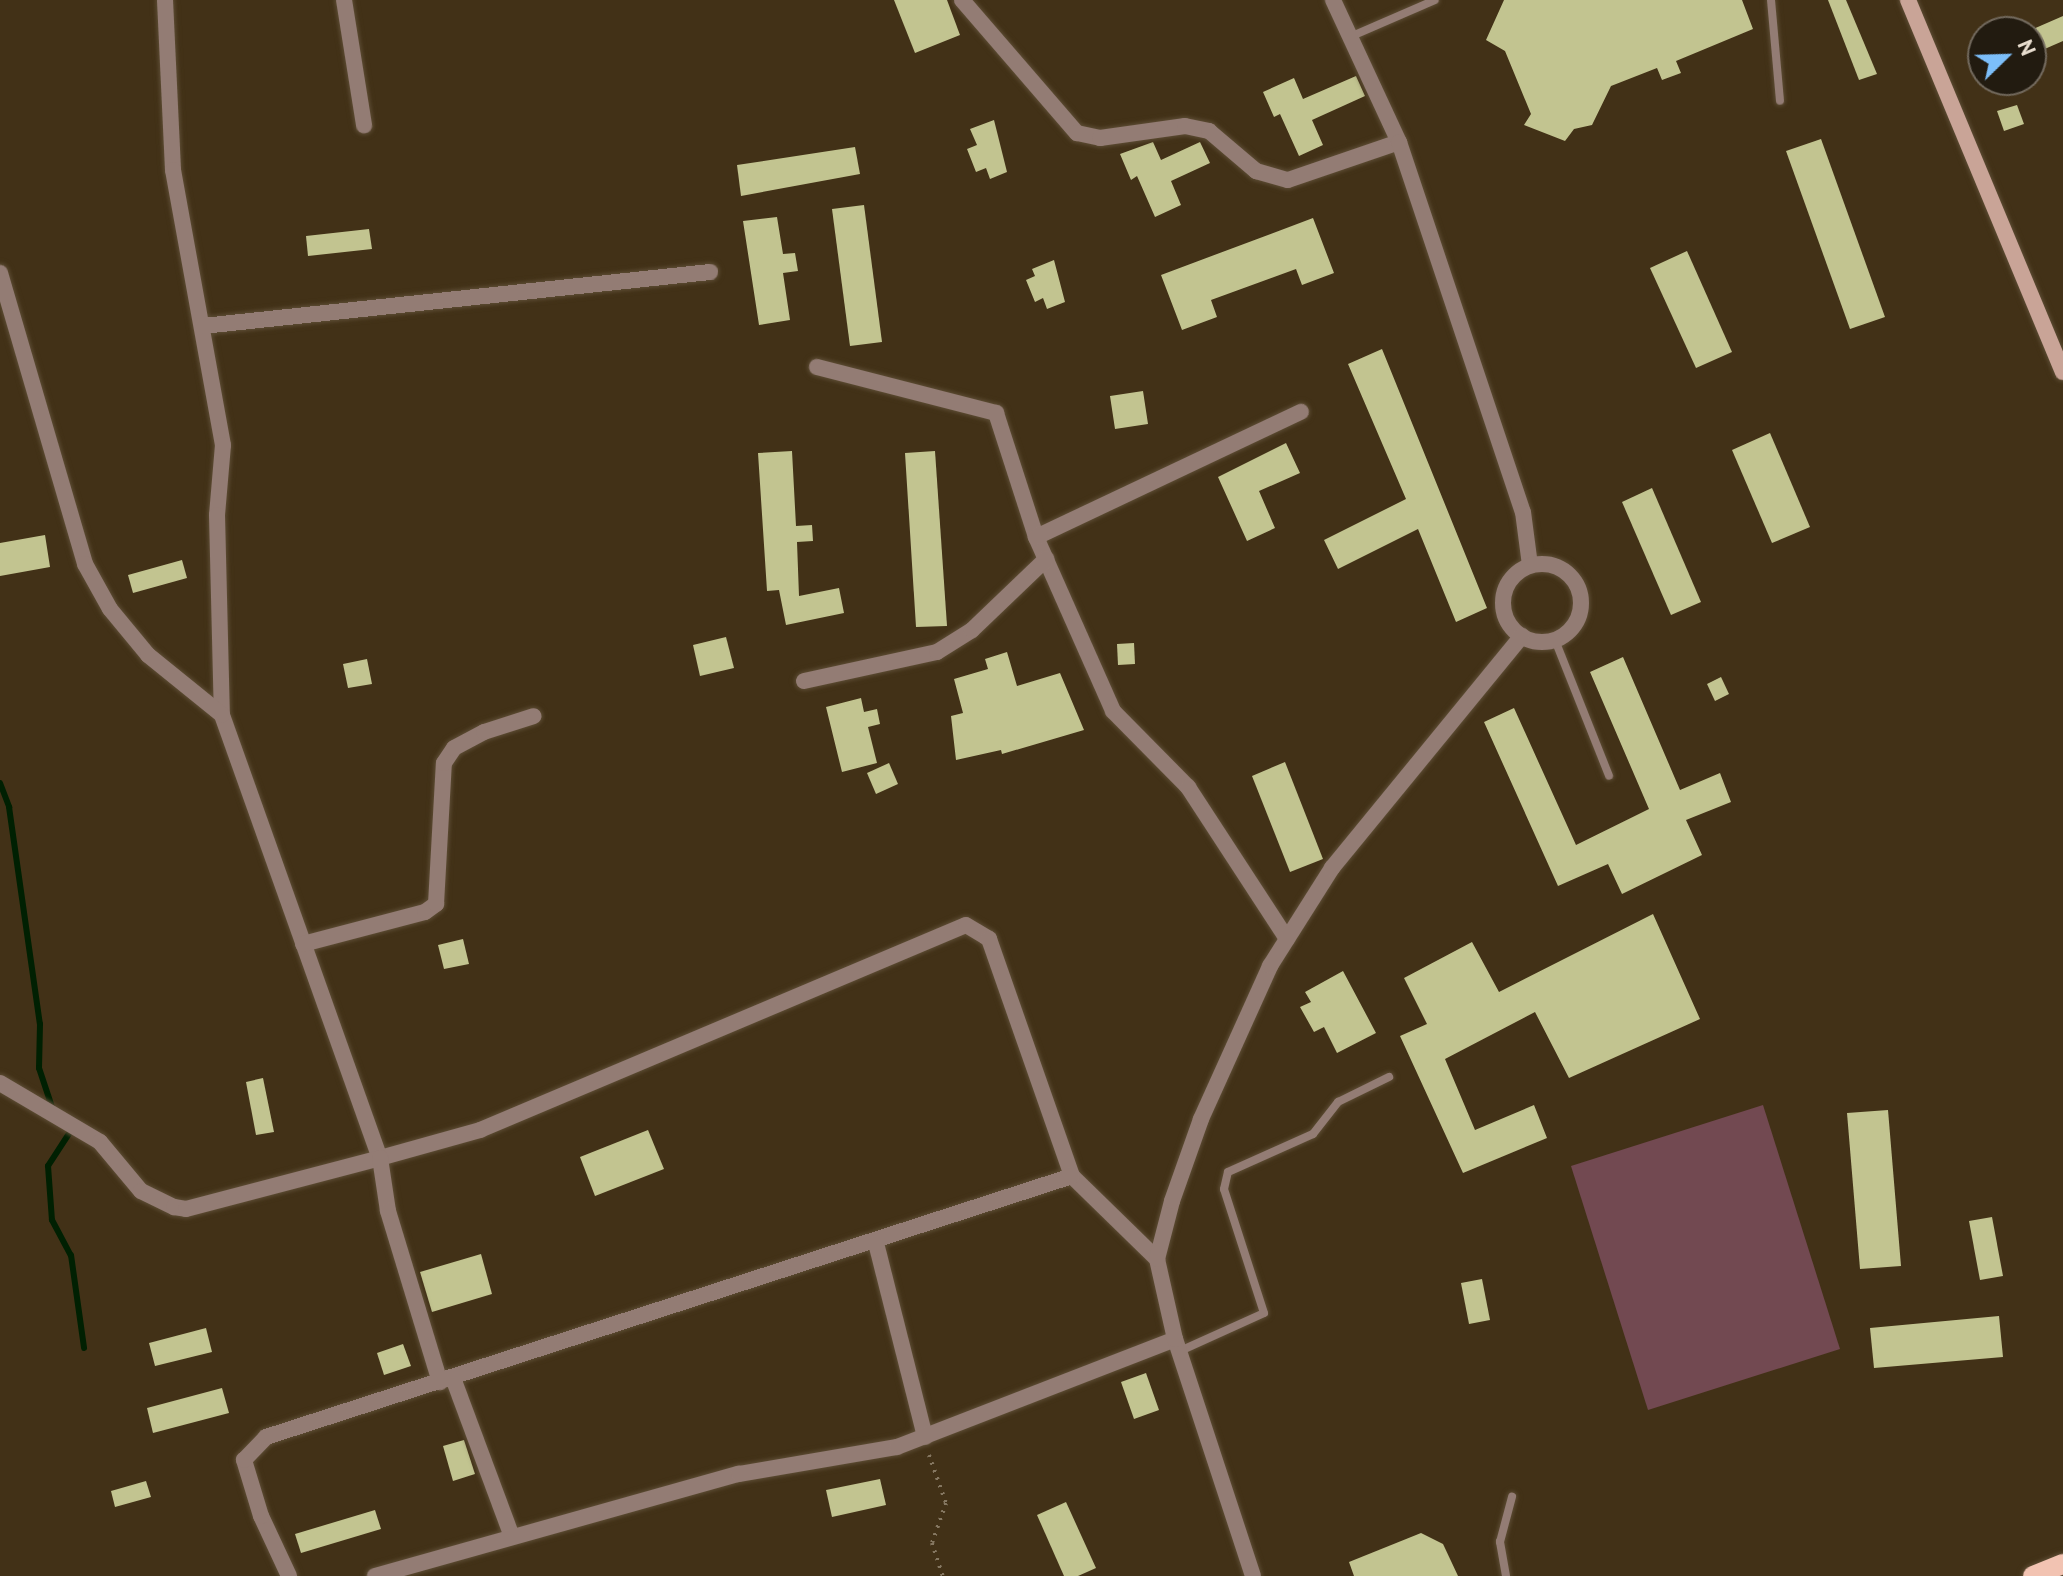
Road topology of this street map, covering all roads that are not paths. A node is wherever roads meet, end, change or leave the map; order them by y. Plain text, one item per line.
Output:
1 (165, 0) edge
2 (344, 0) edge
3 (962, 0) edge
4 (1333, 0) edge
5 (1435, 0) edge
6 (1771, 0) edge
7 (1908, 0) edge
8 (1352, 36) junction
9 (1780, 101) dead end
10 (364, 125) dead end
11 (1399, 142) junction
12 (710, 272) dead end
13 (0, 273) edge
14 (203, 326) junction
15 (817, 367) dead end
16 (2063, 372) edge
17 (1301, 412) dead end
18 (1036, 537) junction
19 (1046, 559) junction
20 (1530, 565) junction
21 (1522, 636) junction
22 (1555, 640) junction
23 (804, 681) dead end
24 (222, 715) junction
25 (534, 716) dead end
26 (1609, 776) dead end
27 (1287, 939) junction
28 (303, 944) junction
29 (1389, 1077) dead end
30 (0, 1083) edge
31 (380, 1158) junction
32 (1072, 1176) junction
33 (876, 1243) junction
34 (1157, 1259) junction
35 (1177, 1345) junction
36 (446, 1380) junction
37 (926, 1441) junction
38 (1512, 1497) dead end
39 (511, 1534) junction
40 (2063, 1564) edge
41 (289, 1576) edge
42 (375, 1576) edge
43 (1253, 1576) edge
44 (1506, 1576) edge
45 (2033, 1576) edge

1 - 14 street
2 - 10 street
3 - 11 street
4 - 8 street
5 - 8 lane
6 - 9 lane
7 - 16 street
8 - 11 street
11 - 20 street
12 - 14 street
13 - 24 street
14 - 24 street
15 - 18 street
17 - 18 street
18 - 19 street
19 - 23 street
19 - 27 street
20 - 21 street
20 - 22 street
21 - 22 street
21 - 27 street
22 - 26 lane
24 - 28 street
25 - 28 street
27 - 34 street
28 - 31 street
29 - 35 lane
30 - 31 street
31 - 32 street
31 - 36 street
32 - 33 street
32 - 34 street
33 - 36 street
33 - 37 street
34 - 35 street
35 - 37 street
35 - 43 street
36 - 39 street
36 - 41 street
37 - 39 street
38 - 44 lane
39 - 42 street
40 - 45 main road

